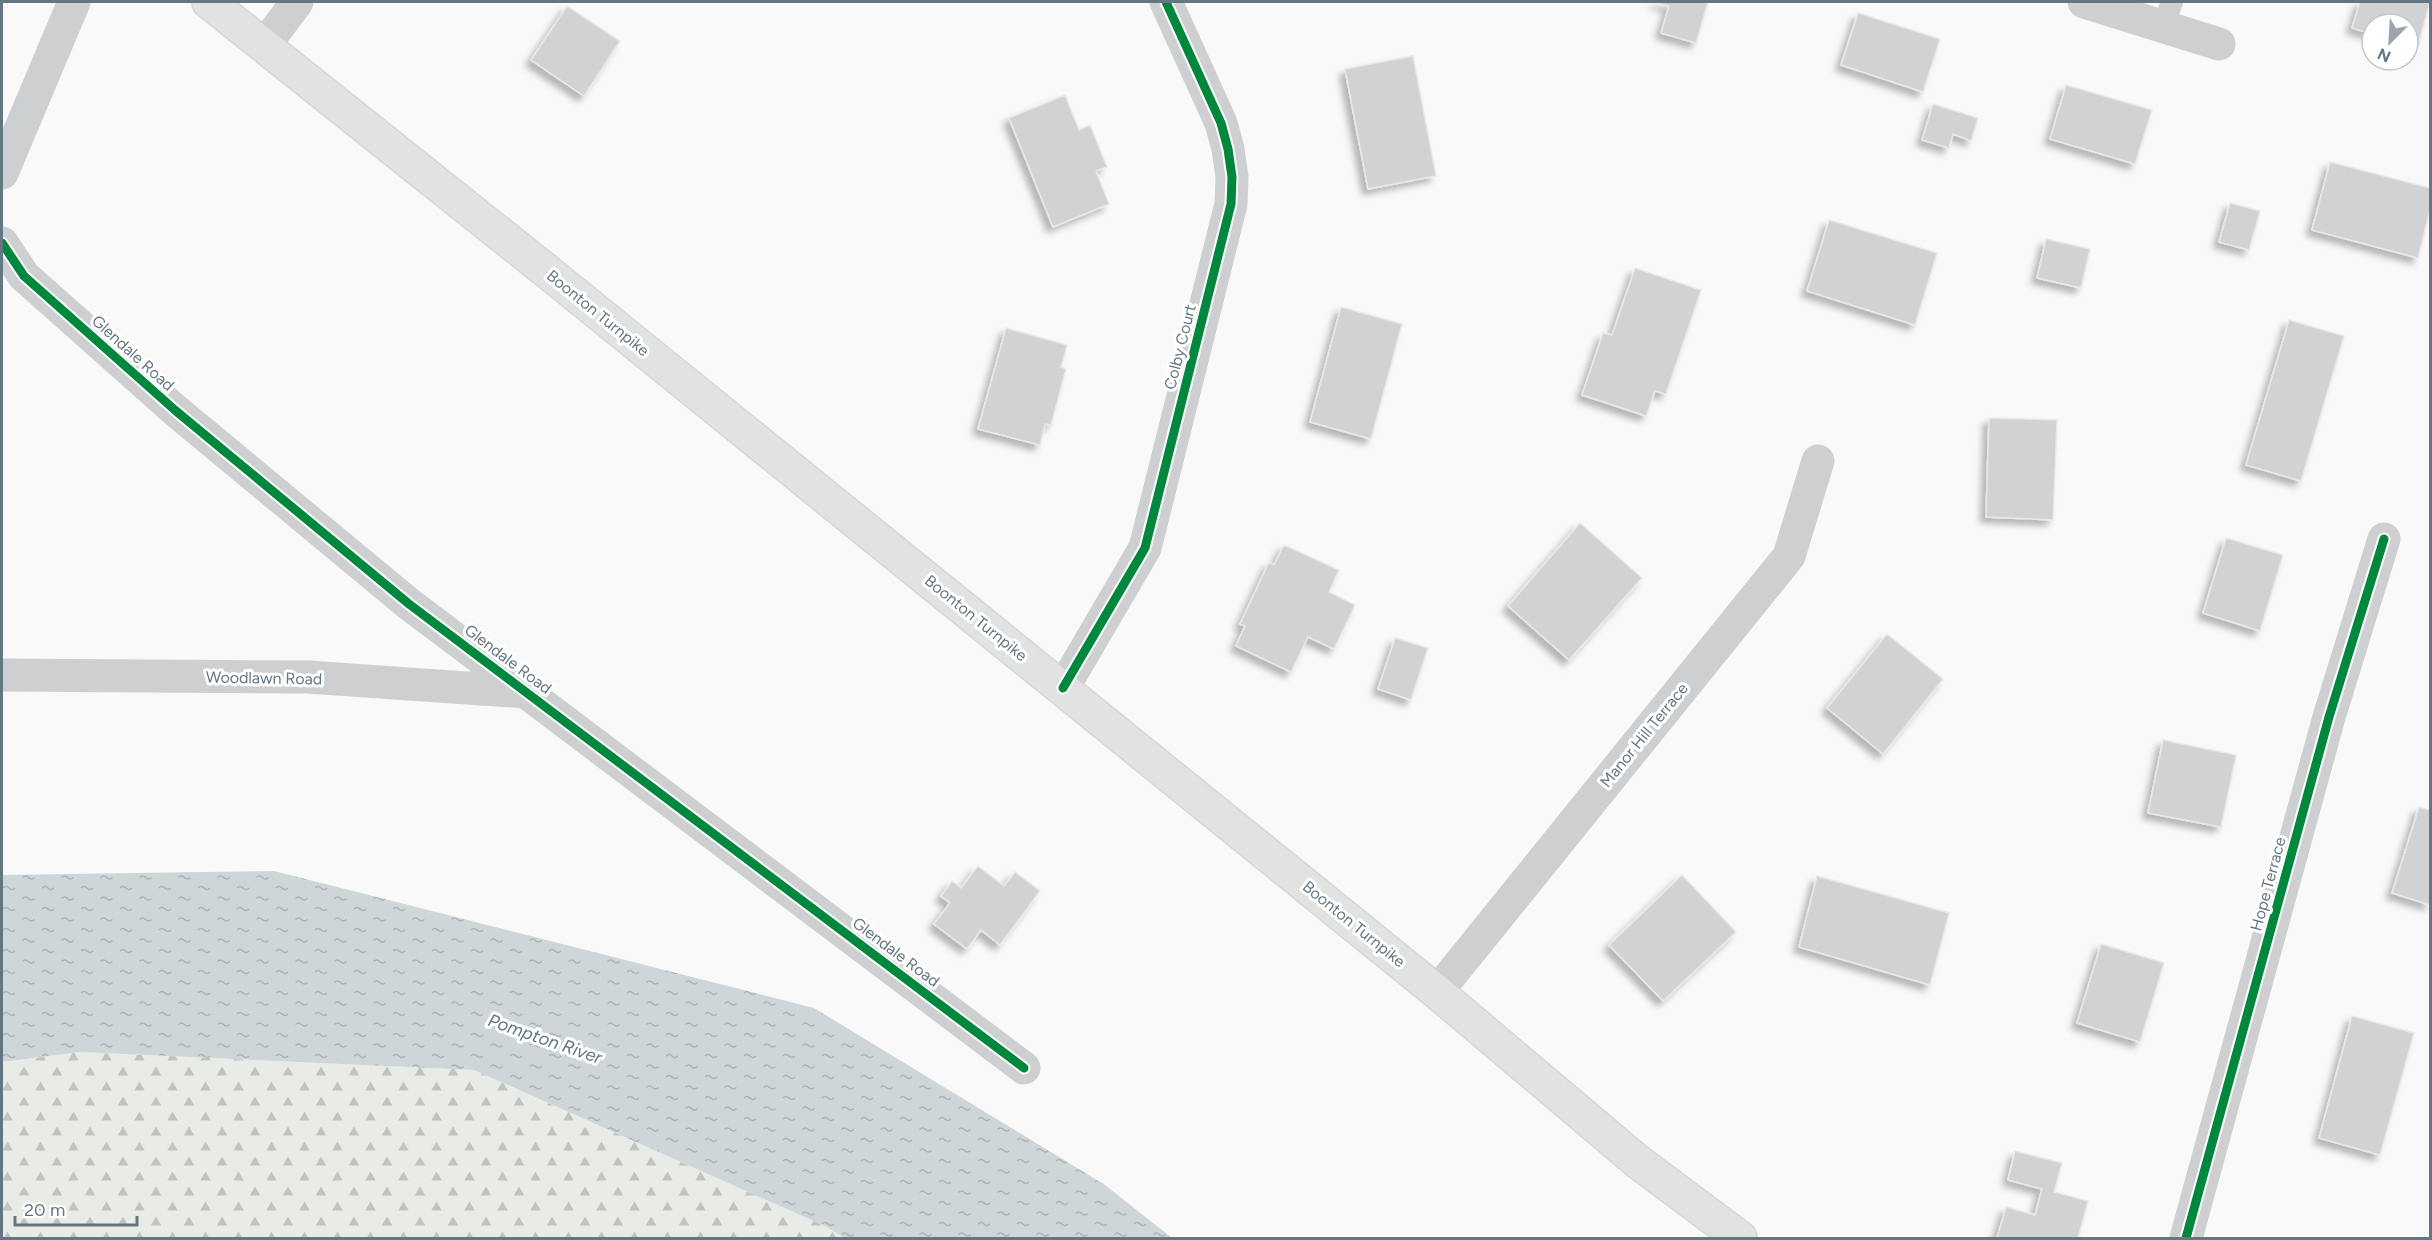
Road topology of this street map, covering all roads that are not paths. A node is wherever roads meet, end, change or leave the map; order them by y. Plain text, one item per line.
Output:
1 (74, 2) edge
2 (209, 2) edge
3 (297, 2) edge
4 (1166, 2) edge
5 (2084, 2) edge
6 (2167, 14) edge
7 (2219, 44) dead end
8 (264, 46) junction
9 (2, 173) edge
10 (2, 243) edge
11 (1818, 460) dead end
12 (2384, 539) dead end
13 (2, 675) edge
14 (1063, 688) junction
15 (525, 692) junction
16 (1437, 992) junction
17 (1024, 1068) dead end
18 (1740, 1239) edge
19 (2186, 1239) edge

1 - 9 street
2 - 8 main road, Boonton Turnpike
3 - 8 street
4 - 14 street, Colby Court
5 - 6 street
6 - 7 street
8 - 14 main road, Boonton Turnpike
10 - 15 street, Glendale Road
11 - 16 street, Manor Hill Terrace
12 - 19 street, Hope Terrace
13 - 15 street, Woodlawn Road
14 - 16 main road, Boonton Turnpike
15 - 17 street, Glendale Road
16 - 18 main road, Boonton Turnpike

